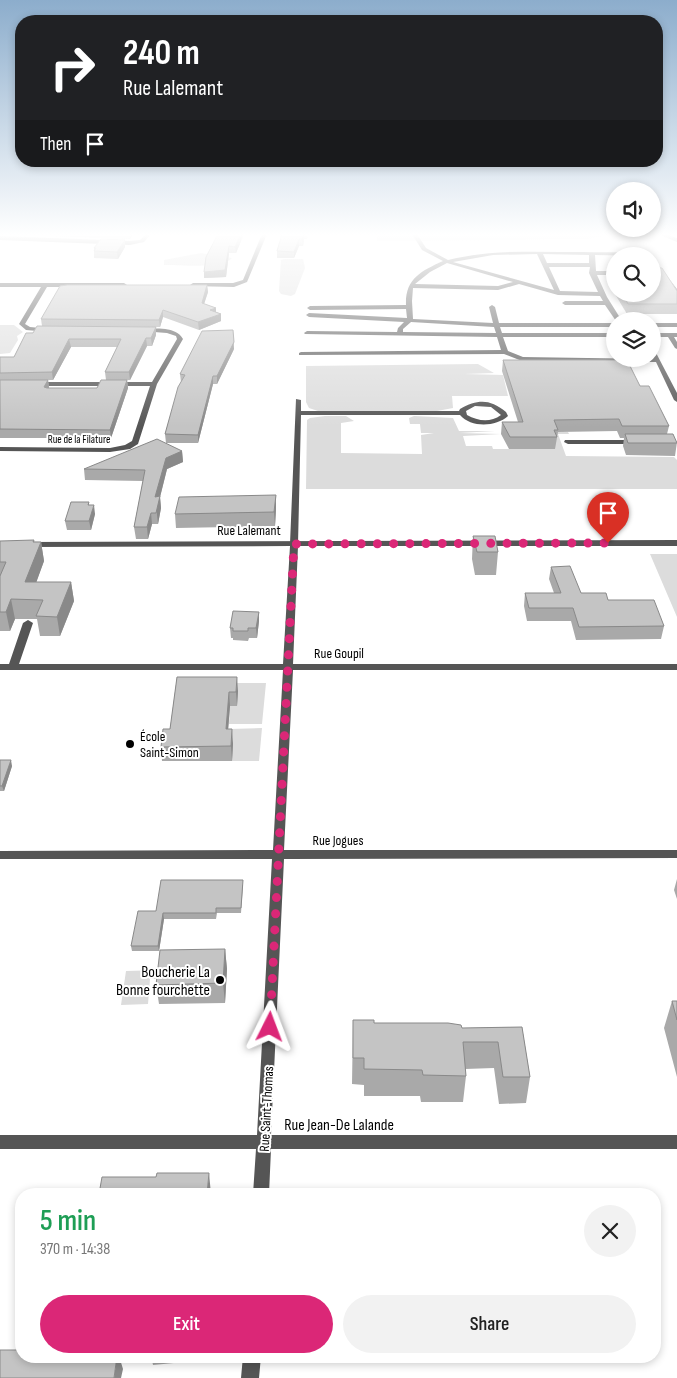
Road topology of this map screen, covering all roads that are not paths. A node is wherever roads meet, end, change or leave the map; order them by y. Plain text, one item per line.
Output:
1 (37, 298) edge
2 (410, 298) edge
3 (604, 298) edge
4 (565, 303) dead end
5 (607, 303) junction
6 (410, 307) junction
7 (492, 307) dead end
8 (613, 312) edge
9 (410, 320) junction
10 (497, 325) junction
11 (606, 325) edge
12 (661, 325) edge
13 (677, 325) edge
14 (58, 330) edge
15 (135, 330) edge
16 (307, 333) dead end
17 (400, 334) junction
18 (499, 335) junction
19 (606, 335) edge
20 (673, 335) edge
21 (677, 347) edge
22 (504, 352) junction
23 (301, 354) dead end
24 (606, 360) edge
25 (661, 365) edge
26 (29, 384) edge
27 (154, 384) junction
28 (669, 385) junction
29 (677, 385) edge
30 (298, 400) dead end
31 (677, 400) edge
32 (299, 413) junction
33 (461, 413) junction
34 (568, 442) dead end
35 (647, 442) edge
36 (0, 450) edge
37 (677, 543) edge
38 (21, 544) edge
39 (294, 544) junction
40 (28, 623) dead end
41 (0, 667) edge
42 (13, 667) junction
43 (289, 667) junction
44 (677, 667) edge
45 (677, 854) edge
46 (0, 855) edge
47 (280, 855) junction
48 (264, 1141) junction
49 (0, 1142) edge
50 (677, 1142) edge
51 (261, 1188) edge
52 (251, 1363) edge
53 (250, 1378) edge

1 - 14 street
2 - 6 street
3 - 5 street
4 - 5 street
5 - 8 street
6 - 9 street
6 - 9 street
7 - 10 street
9 - 10 street
9 - 17 street
10 - 11 street
10 - 18 street
12 - 13 street
15 - 27 street, Rue de la Filature
16 - 17 street
17 - 18 street
18 - 19 street
18 - 22 street
20 - 21 street
22 - 23 street
22 - 24 street
25 - 28 street
26 - 27 street
27 - 36 street, Rue de la Filature
28 - 29 street
28 - 31 street
30 - 32 street, Rue Saint-Thomas
32 - 33 street
32 - 39 street, Rue Saint-Thomas
33 - 33 street
34 - 35 street
37 - 39 street, Rue Lalemant
38 - 39 street, Rue Lalemant
39 - 43 street, Rue Saint-Thomas
40 - 42 street
41 - 42 street, Rue Goupil
42 - 43 street, Rue Goupil
43 - 44 street, Rue Goupil
43 - 47 street, Rue Saint-Thomas
45 - 47 street, Rue Jogues
46 - 47 street, Rue Jogues
47 - 48 street, Rue Saint-Thomas
48 - 49 street, Rue Jean-De Lalande
48 - 50 street, Rue Jean-De Lalande
48 - 51 street, Rue Saint-Thomas
52 - 53 street

